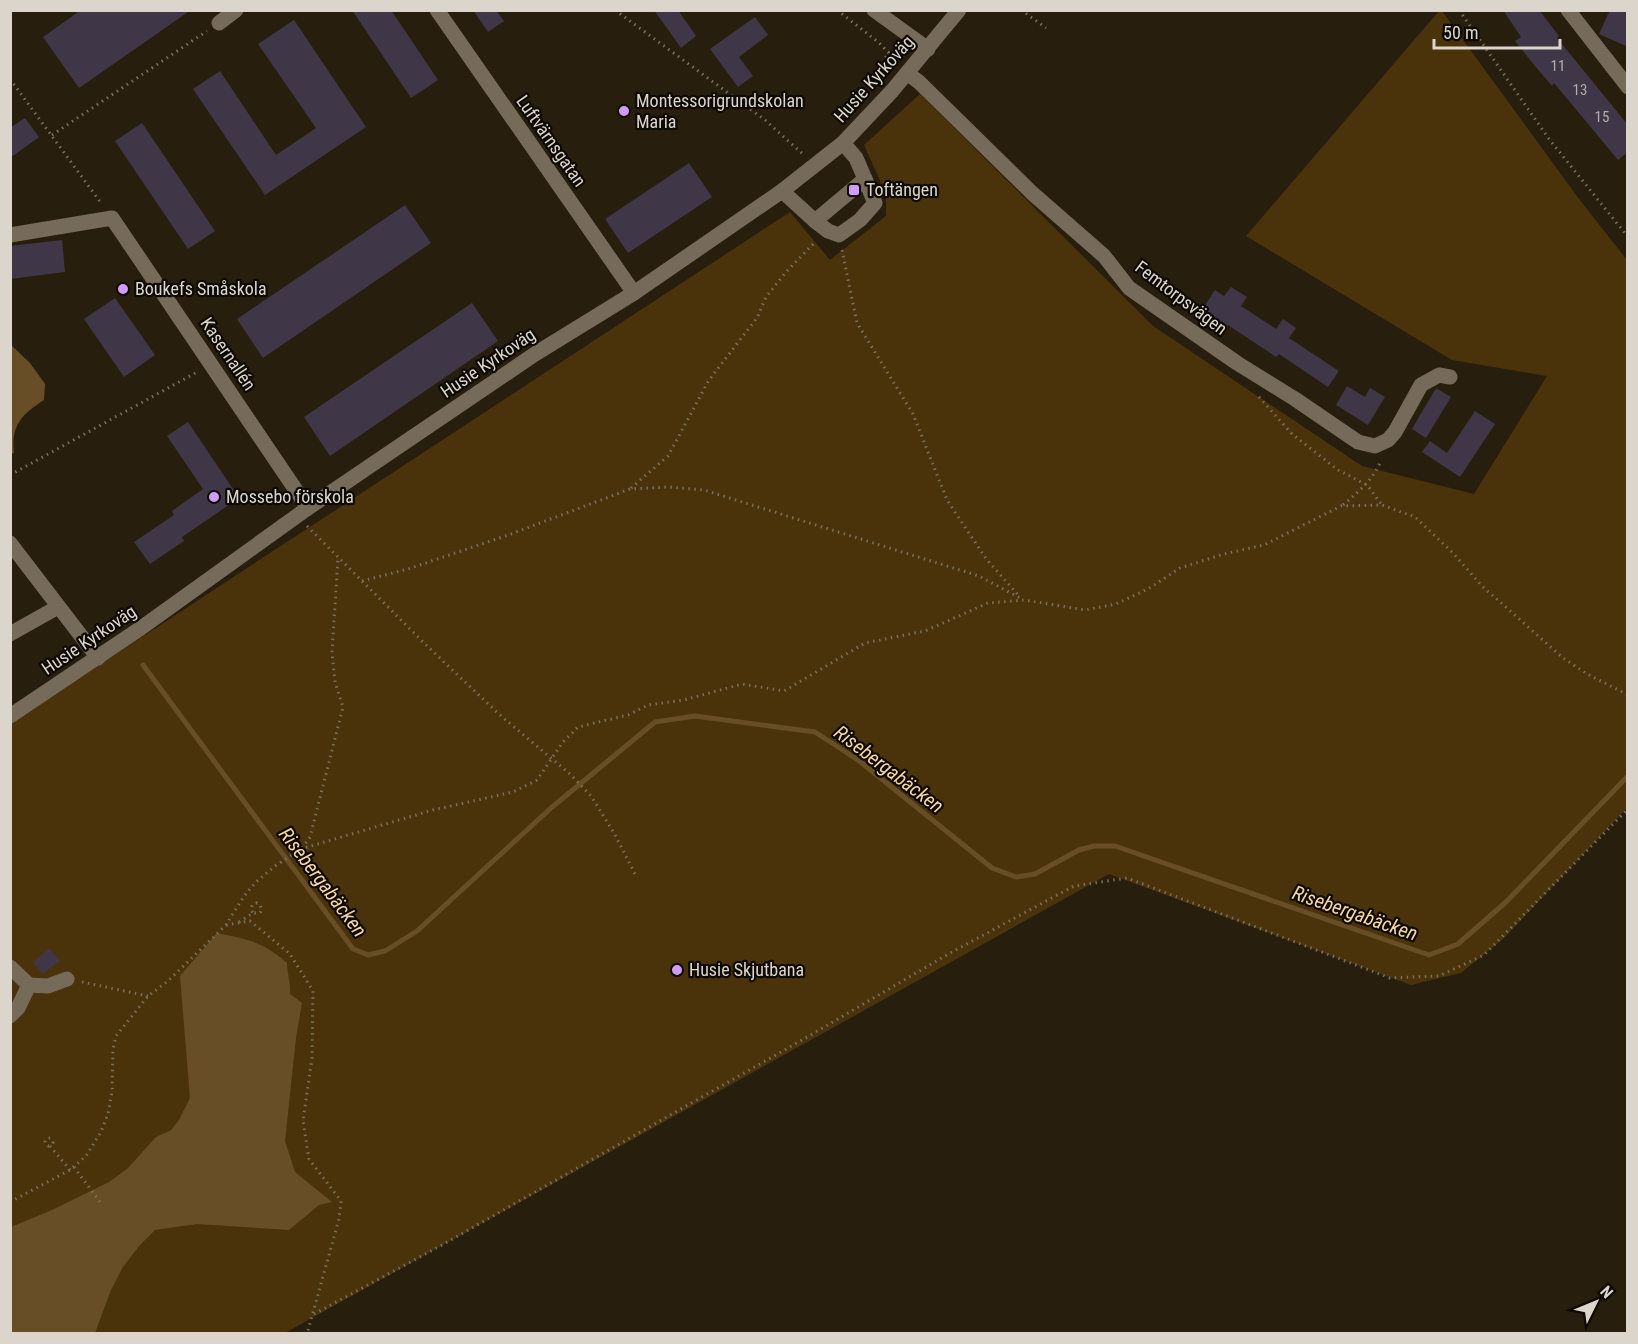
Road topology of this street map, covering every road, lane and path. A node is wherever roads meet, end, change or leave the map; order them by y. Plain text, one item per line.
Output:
1 (236, 10) edge
2 (437, 10) edge
3 (615, 10) edge
4 (837, 10) edge
5 (874, 10) edge
6 (959, 10) edge
7 (1020, 10) edge
8 (1459, 10) edge
9 (1568, 10) edge
10 (219, 23) joint
11 (1046, 28) dead end
12 (928, 49) junction
13 (890, 52) junction
14 (907, 73) junction
15 (10, 79) edge
16 (882, 82) dead end
17 (1628, 87) edge
18 (52, 135) junction
19 (843, 143) junction
20 (796, 162) dead end
21 (865, 179) junction
22 (782, 191) junction
23 (112, 218) junction
24 (815, 221) junction
25 (834, 233) junction
26 (10, 234) edge
27 (1628, 237) edge
28 (634, 293) junction
29 (211, 365) junction
30 (1450, 377) dead end
31 (1256, 392) dead end
32 (1388, 440) junction
33 (10, 475) edge
34 (1367, 485) junction
35 (630, 489) junction
36 (1341, 506) junction
37 (1382, 506) junction
38 (302, 512) junction
39 (10, 543) edge
40 (338, 558) junction
41 (362, 581) junction
42 (1024, 600) junction
43 (58, 607) junction
44 (10, 634) edge
45 (98, 658) junction
46 (1628, 695) edge
47 (10, 716) edge
48 (551, 759) junction
49 (1628, 809) edge
50 (301, 849) junction
51 (636, 876) dead end
52 (253, 913) junction
53 (238, 923) junction
54 (226, 926) junction
55 (10, 967) edge
56 (67, 979) joint
57 (29, 985) junction
58 (148, 996) junction
59 (10, 1016) edge
60 (50, 1146) dead end
61 (74, 1167) junction
62 (70, 1170) junction
63 (10, 1202) edge
64 (100, 1202) dead end
65 (314, 1314) junction
66 (307, 1334) edge

1 - 10 street
2 - 28 street, Luftvärnsgatan
3 - 20 path
4 - 13 path
5 - 12 street
6 - 12 street, Husie Kyrkoväg
7 - 11 path
8 - 27 path
9 - 17 street
10 - 18 path
12 - 14 street, Husie Kyrkoväg
13 - 14 path
13 - 16 path
14 - 19 street, Husie Kyrkoväg
14 - 32 street, Femtorpsvägen
15 - 18 path
18 - 23 path
19 - 21 street
19 - 22 street, Husie Kyrkoväg
21 - 24 street
21 - 25 street
22 - 24 street
22 - 28 street, Husie Kyrkoväg
23 - 26 street
23 - 29 street, Kasernallén
24 - 25 street
25 - 35 path
25 - 42 path
28 - 38 street, Husie Kyrkoväg
29 - 33 path
29 - 38 street, Kasernallén
30 - 32 street
31 - 34 path
32 - 34 path
34 - 36 path
34 - 37 path
35 - 41 path
35 - 42 path
36 - 37 path
36 - 42 path
37 - 46 path
38 - 40 path
38 - 45 street, Husie Kyrkoväg
39 - 43 street
40 - 41 path
40 - 50 path
41 - 48 path
42 - 48 path
43 - 44 street
43 - 45 street
45 - 47 street, Husie Kyrkoväg
48 - 50 path
48 - 51 path
49 - 65 path
50 - 54 path
52 - 52 path
52 - 53 path
53 - 54 path
53 - 65 path
54 - 58 path
55 - 57 street
56 - 57 street
56 - 58 path
57 - 59 street
58 - 61 path
60 - 62 path
61 - 62 path
61 - 64 path
62 - 63 path
65 - 66 path

